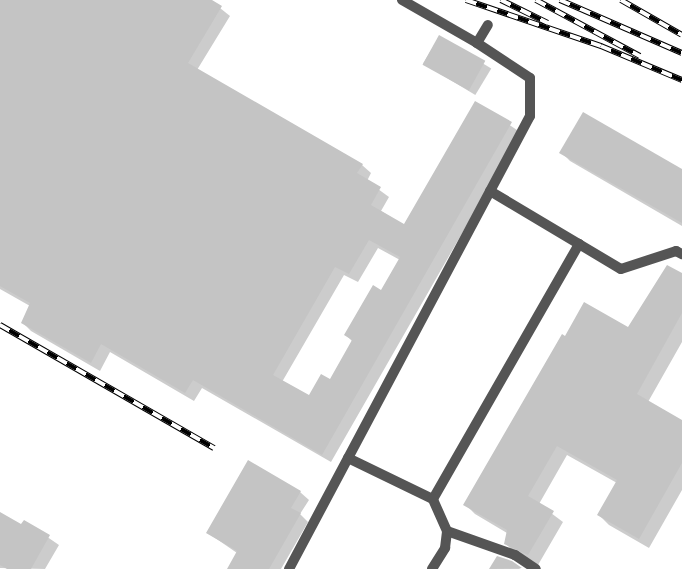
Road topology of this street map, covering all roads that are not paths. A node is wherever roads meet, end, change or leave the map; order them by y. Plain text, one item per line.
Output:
1 (402, 0) edge
2 (488, 25) dead end
3 (477, 43) junction
4 (490, 191) junction
5 (579, 244) junction
6 (682, 254) edge
7 (348, 458) junction
8 (432, 499) junction
9 (447, 531) junction
10 (289, 569) edge
11 (432, 569) edge
12 (536, 569) edge

1 - 3 lane
2 - 3 lane
3 - 4 lane
4 - 5 lane
4 - 7 lane
5 - 6 lane
5 - 8 lane
7 - 8 lane
7 - 10 lane
8 - 9 lane
9 - 11 lane
9 - 12 lane

